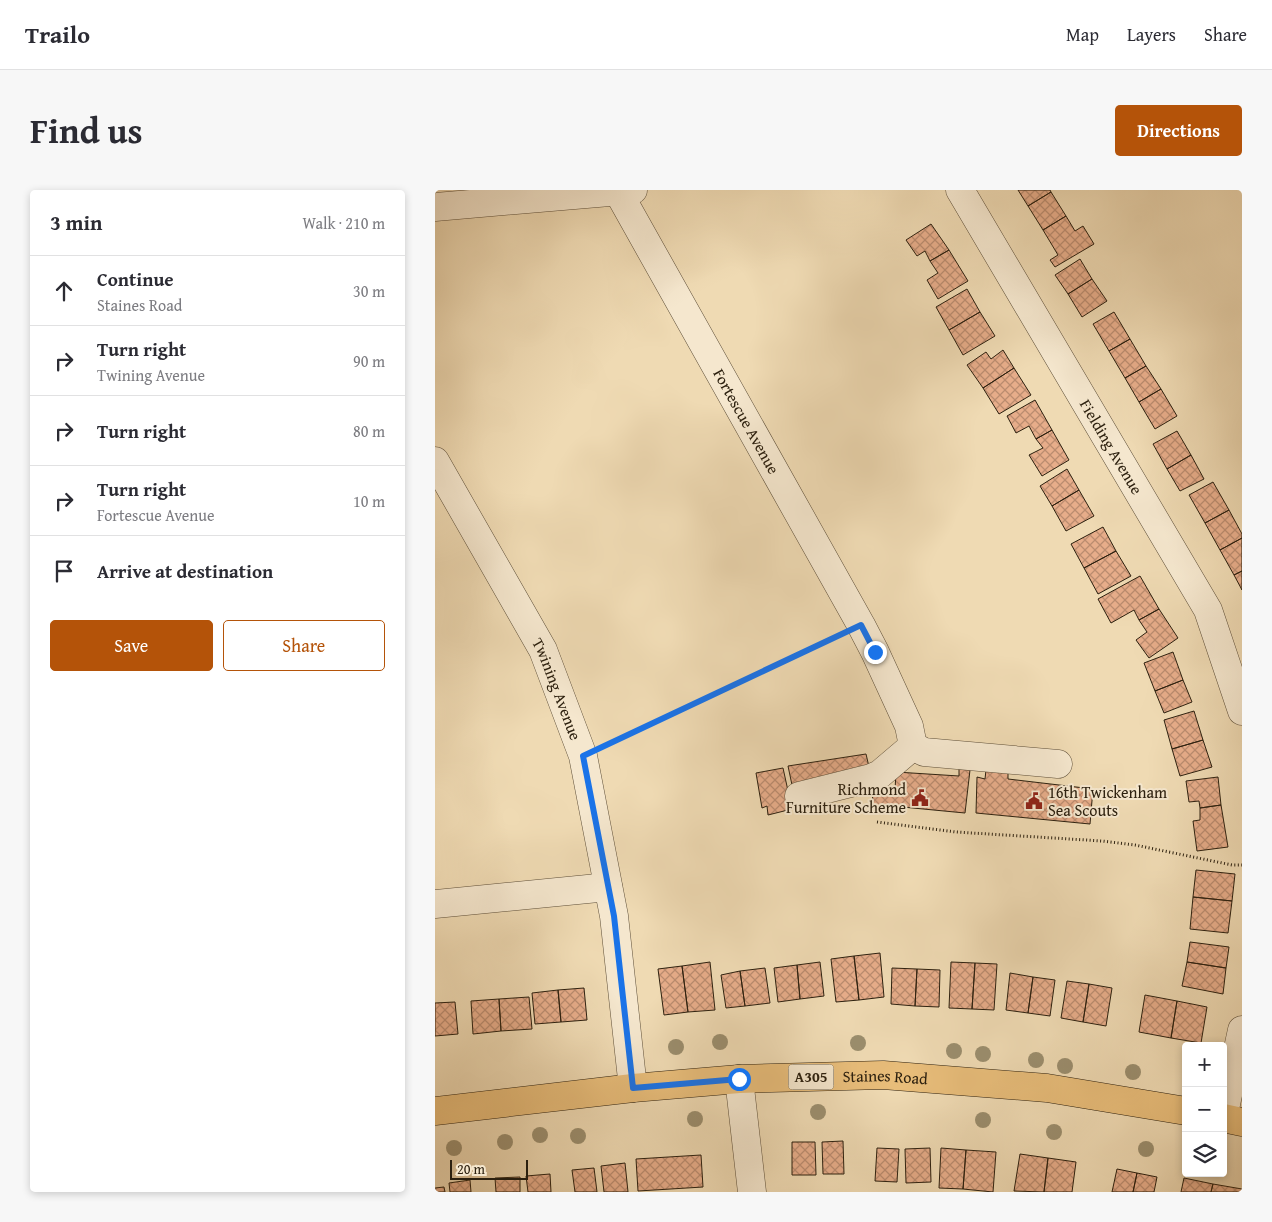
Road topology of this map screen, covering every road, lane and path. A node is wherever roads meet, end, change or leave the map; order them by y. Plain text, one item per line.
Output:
1 (961, 190) edge
2 (623, 191) edge
3 (435, 207) edge
4 (435, 461) edge
5 (861, 625) junction
6 (1242, 711) edge
7 (913, 746) junction
8 (583, 756) junction
9 (1058, 764) dead end
10 (799, 796) dead end
11 (877, 822) dead end
12 (1242, 864) edge
13 (608, 887) junction
14 (435, 904) edge
15 (1242, 1030) edge
16 (739, 1079) junction
17 (633, 1088) junction
18 (1227, 1099) edge
19 (435, 1111) edge
20 (1182, 1111) edge
21 (1227, 1119) edge
22 (1242, 1122) edge
23 (752, 1192) edge

1 - 6 street, Fielding Avenue
2 - 3 street
2 - 5 street, Fortescue Avenue
4 - 8 street, Twining Avenue
5 - 7 street, Fortescue Avenue
5 - 8 path
7 - 9 street
7 - 10 street
8 - 13 street, Twining Avenue
11 - 12 path
13 - 14 street
13 - 17 street, Twining Avenue
15 - 18 street
16 - 17 main road, Staines Road / A305
16 - 20 main road, Staines Road / A305
16 - 23 street
17 - 19 main road, Staines Road / A305
21 - 22 main road

